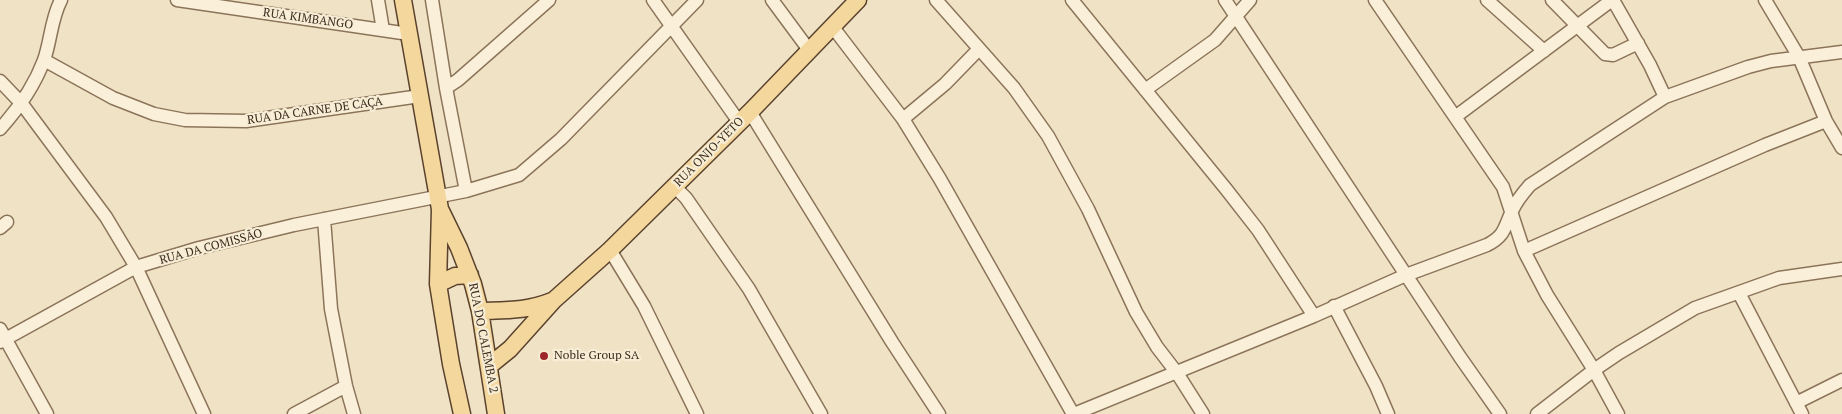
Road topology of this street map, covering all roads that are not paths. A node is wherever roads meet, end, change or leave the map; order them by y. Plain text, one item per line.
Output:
1 (61, 0) edge
2 (177, 0) edge
3 (378, 0) edge
4 (403, 0) edge
5 (432, 0) edge
6 (549, 0) edge
7 (653, 0) edge
8 (696, 0) edge
9 (772, 0) edge
10 (858, 0) edge
11 (936, 0) edge
12 (1072, 0) edge
13 (1225, 0) edge
14 (1250, 0) edge
15 (1375, 0) edge
16 (1488, 0) edge
17 (1552, 0) edge
18 (1613, 0) edge
19 (1765, 0) edge
20 (1237, 16) junction
21 (672, 26) junction
22 (832, 26) junction
23 (1576, 26) junction
24 (383, 30) junction
25 (409, 34) junction
26 (1638, 42) junction
27 (979, 49) junction
28 (809, 50) junction
29 (1544, 51) junction
30 (1842, 52) edge
31 (1799, 57) junction
32 (44, 60) junction
33 (0, 81) edge
34 (446, 88) junction
35 (1145, 90) junction
36 (420, 96) junction
37 (1665, 97) junction
38 (22, 104) junction
39 (745, 117) junction
40 (1455, 117) junction
41 (903, 119) junction
42 (1826, 121) junction
43 (0, 129) edge
44 (1842, 148) edge
45 (674, 186) junction
46 (466, 191) junction
47 (439, 203) junction
48 (1512, 211) junction
49 (324, 219) junction
50 (610, 250) junction
51 (1524, 251) junction
52 (136, 267) junction
53 (1842, 269) edge
54 (470, 275) junction
55 (1406, 275) junction
56 (438, 284) junction
57 (1739, 293) junction
58 (554, 300) junction
59 (1334, 306) junction
60 (480, 311) junction
61 (1314, 316) junction
62 (2, 336) edge
63 (489, 366) junction
64 (1594, 370) junction
65 (1177, 373) junction
66 (1842, 380) edge
67 (346, 386) junction
68 (1799, 408) edge
69 (459, 411) edge
70 (47, 414) edge
71 (204, 414) edge
72 (294, 414) edge
73 (354, 414) edge
74 (496, 414) edge
75 (697, 414) edge
76 (821, 414) edge
77 (939, 414) edge
78 (1074, 414) edge
79 (1204, 414) edge
80 (1388, 414) edge
81 (1500, 414) edge
82 (1537, 414) edge
83 (1618, 414) edge

1 - 32 street
2 - 24 street, RUA KIMBANGO
3 - 24 street
4 - 25 main road, RUA DO CALEMBA 2
5 - 34 street
6 - 34 street
7 - 21 street
8 - 21 street, RUA DA COMISSÃO
9 - 28 street
10 - 22 main road, RUA ONJO-YETO
11 - 27 street
12 - 35 street
13 - 20 street
14 - 20 street
15 - 40 street
16 - 29 street
17 - 23 street
18 - 23 street
18 - 26 street
19 - 31 street
20 - 35 street
20 - 55 street
21 - 39 street
21 - 46 street, RUA DA COMISSÃO
22 - 28 main road, RUA ONJO-YETO
22 - 41 street
23 - 26 street
23 - 29 street
24 - 25 street, RUA KIMBANGO
25 - 36 main road, RUA DO CALEMBA 2
26 - 37 street
27 - 41 street
27 - 65 street
28 - 39 main road, RUA ONJO-YETO
29 - 40 street
30 - 31 street
31 - 37 street
31 - 42 street
32 - 36 street, RUA DA CARNE DE CAÇA
32 - 38 street
33 - 38 street
34 - 46 street
35 - 61 street
36 - 47 main road, RUA DO CALEMBA 2
37 - 48 street
38 - 43 street
38 - 52 street
39 - 45 main road, RUA ONJO-YETO
39 - 77 street
40 - 48 street
41 - 78 street
42 - 44 street
42 - 51 street
45 - 50 main road, RUA ONJO-YETO
45 - 76 street
46 - 47 street, RUA DA COMISSÃO
47 - 49 street, RUA DA COMISSÃO
47 - 54 main road, RUA DO CALEMBA 2
47 - 56 main road, RUA DO CALEMBA 2
48 - 51 street
48 - 55 street
49 - 52 street, RUA DA COMISSÃO
49 - 67 street
50 - 58 main road, RUA ONJO-YETO
50 - 75 street
51 - 64 street
52 - 62 street, RUA DA COMISSÃO
52 - 71 street
53 - 57 street
54 - 56 main road
54 - 60 main road, RUA DO CALEMBA 2
55 - 59 street
55 - 81 street
56 - 69 main road, RUA DO CALEMBA 2
57 - 64 street
57 - 68 street
58 - 60 main road
58 - 63 main road, RUA ONJO-YETO
59 - 61 street
59 - 80 street
60 - 63 main road, RUA DO CALEMBA 2
61 - 65 street
62 - 70 street
63 - 74 main road, RUA DO CALEMBA 2
64 - 82 street
64 - 83 street
65 - 78 street
65 - 79 street
66 - 68 street
67 - 72 street
67 - 73 street

